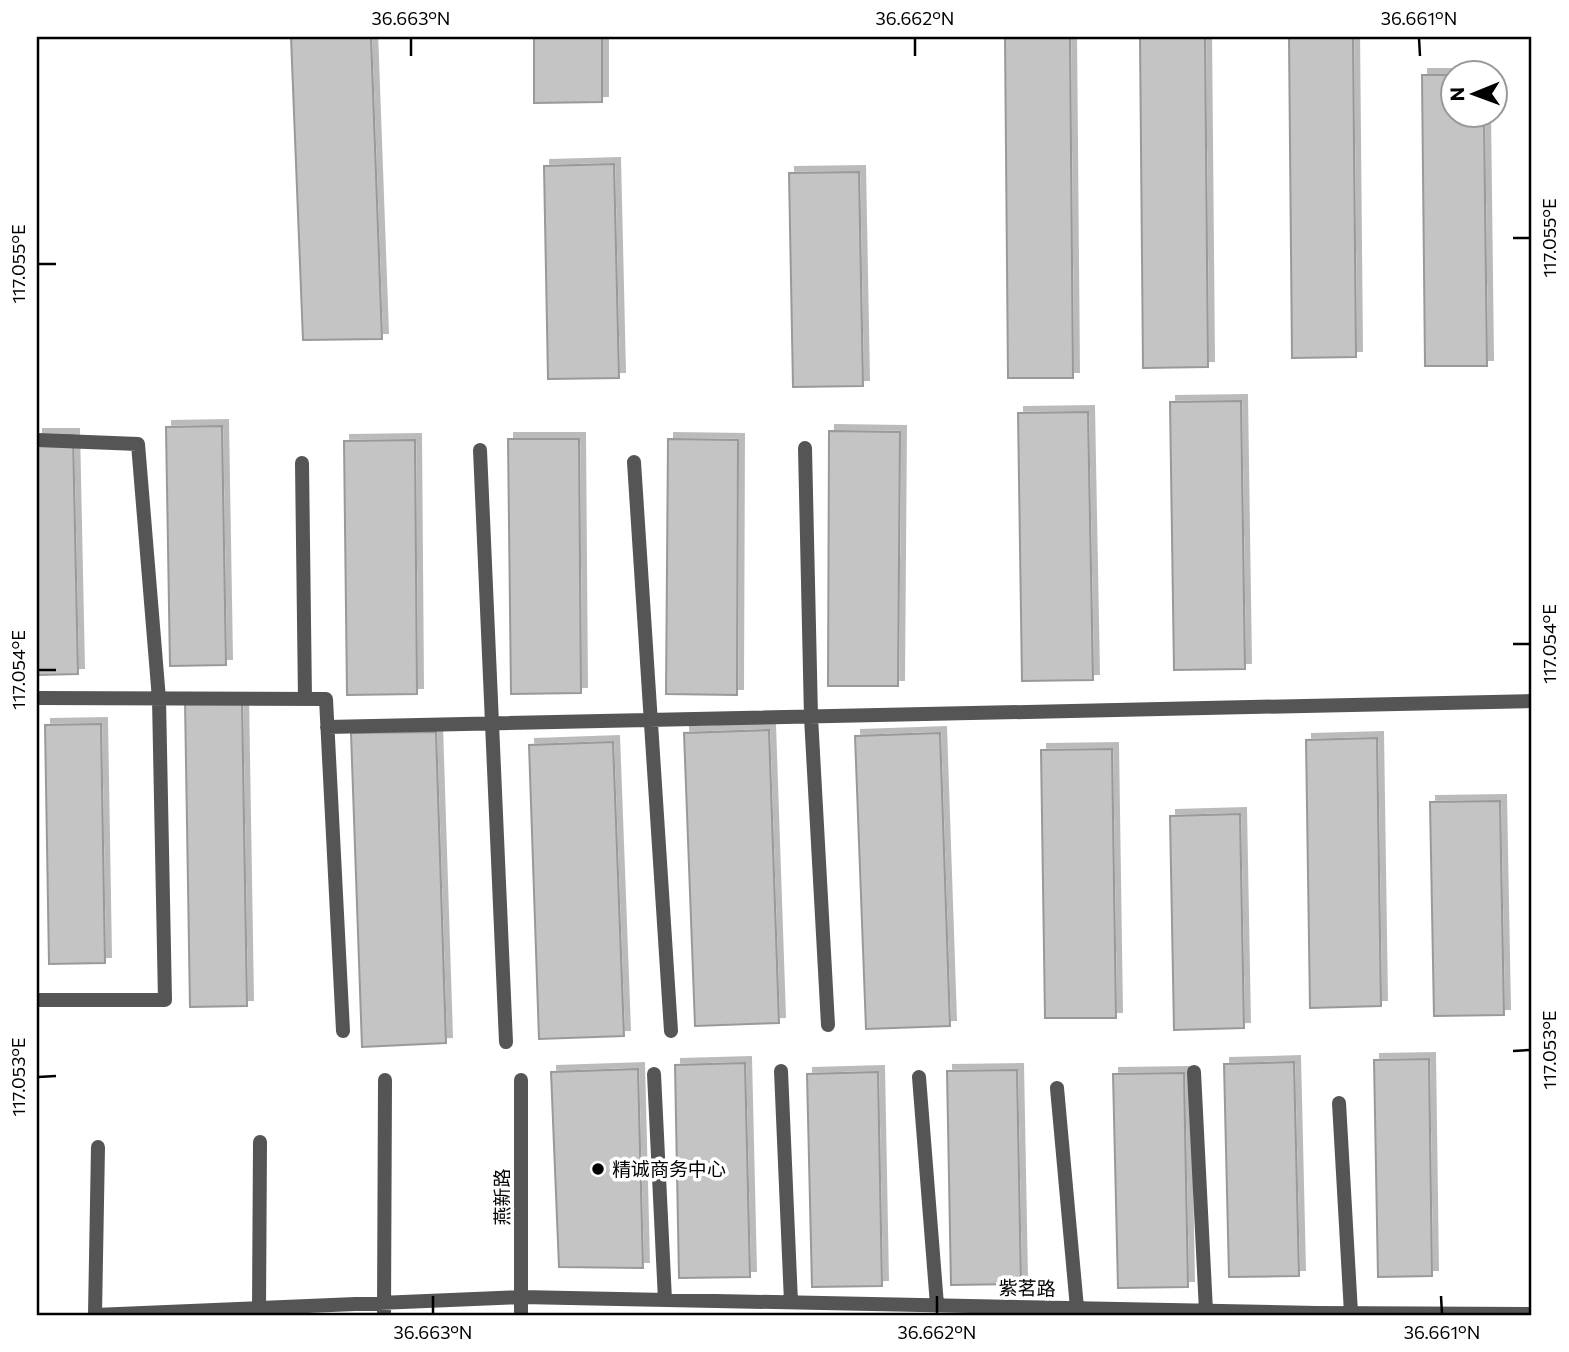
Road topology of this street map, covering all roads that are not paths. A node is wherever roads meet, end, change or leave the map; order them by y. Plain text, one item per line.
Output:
1 (37, 440) edge
2 (805, 447) dead end
3 (480, 450) dead end
4 (634, 461) dead end
5 (302, 463) dead end
6 (37, 698) edge
7 (159, 699) junction
8 (305, 699) junction
9 (1532, 701) edge
10 (811, 717) junction
11 (651, 720) junction
12 (493, 723) junction
13 (327, 727) junction
14 (37, 1000) edge
15 (828, 1025) dead end
16 (343, 1031) dead end
17 (671, 1031) dead end
18 (506, 1042) dead end
19 (781, 1071) dead end
20 (1194, 1072) dead end
21 (654, 1073) dead end
22 (919, 1077) dead end
23 (385, 1080) dead end
24 (520, 1080) dead end
25 (1057, 1088) dead end
26 (1339, 1103) dead end
27 (260, 1142) dead end
28 (98, 1147) dead end
29 (521, 1297) junction
30 (665, 1300) junction
31 (791, 1302) junction
32 (937, 1306) junction
33 (259, 1308) junction
34 (1077, 1308) junction
35 (384, 1309) edge
36 (1206, 1311) junction
37 (242, 1312) edge
38 (1351, 1313) junction
39 (1316, 1314) edge
40 (1532, 1314) edge
41 (95, 1315) edge
42 (522, 1315) edge

1 - 7 street
2 - 10 street
3 - 12 street
4 - 11 street
5 - 8 street
6 - 7 street
7 - 8 street
7 - 14 street
8 - 13 street
9 - 10 street
10 - 11 street
10 - 15 street
11 - 12 street
11 - 17 street
12 - 13 street
12 - 18 street
13 - 16 street
19 - 31 street
20 - 36 street
21 - 30 street
22 - 32 street
23 - 35 street
24 - 29 street, 燕新路
25 - 34 street
26 - 38 street
27 - 33 street
28 - 41 street
29 - 30 street, 紫茗路
29 - 35 street, 紫茗路
29 - 42 street, 燕新路
30 - 31 street, 紫茗路
31 - 32 street, 紫茗路
32 - 34 street, 紫茗路
33 - 35 street, 紫茗路
33 - 37 street, 紫茗路
34 - 36 street, 紫茗路
36 - 39 street, 紫茗路
37 - 41 street, 紫茗路
38 - 39 street, 紫茗路
38 - 40 street, 紫茗路

